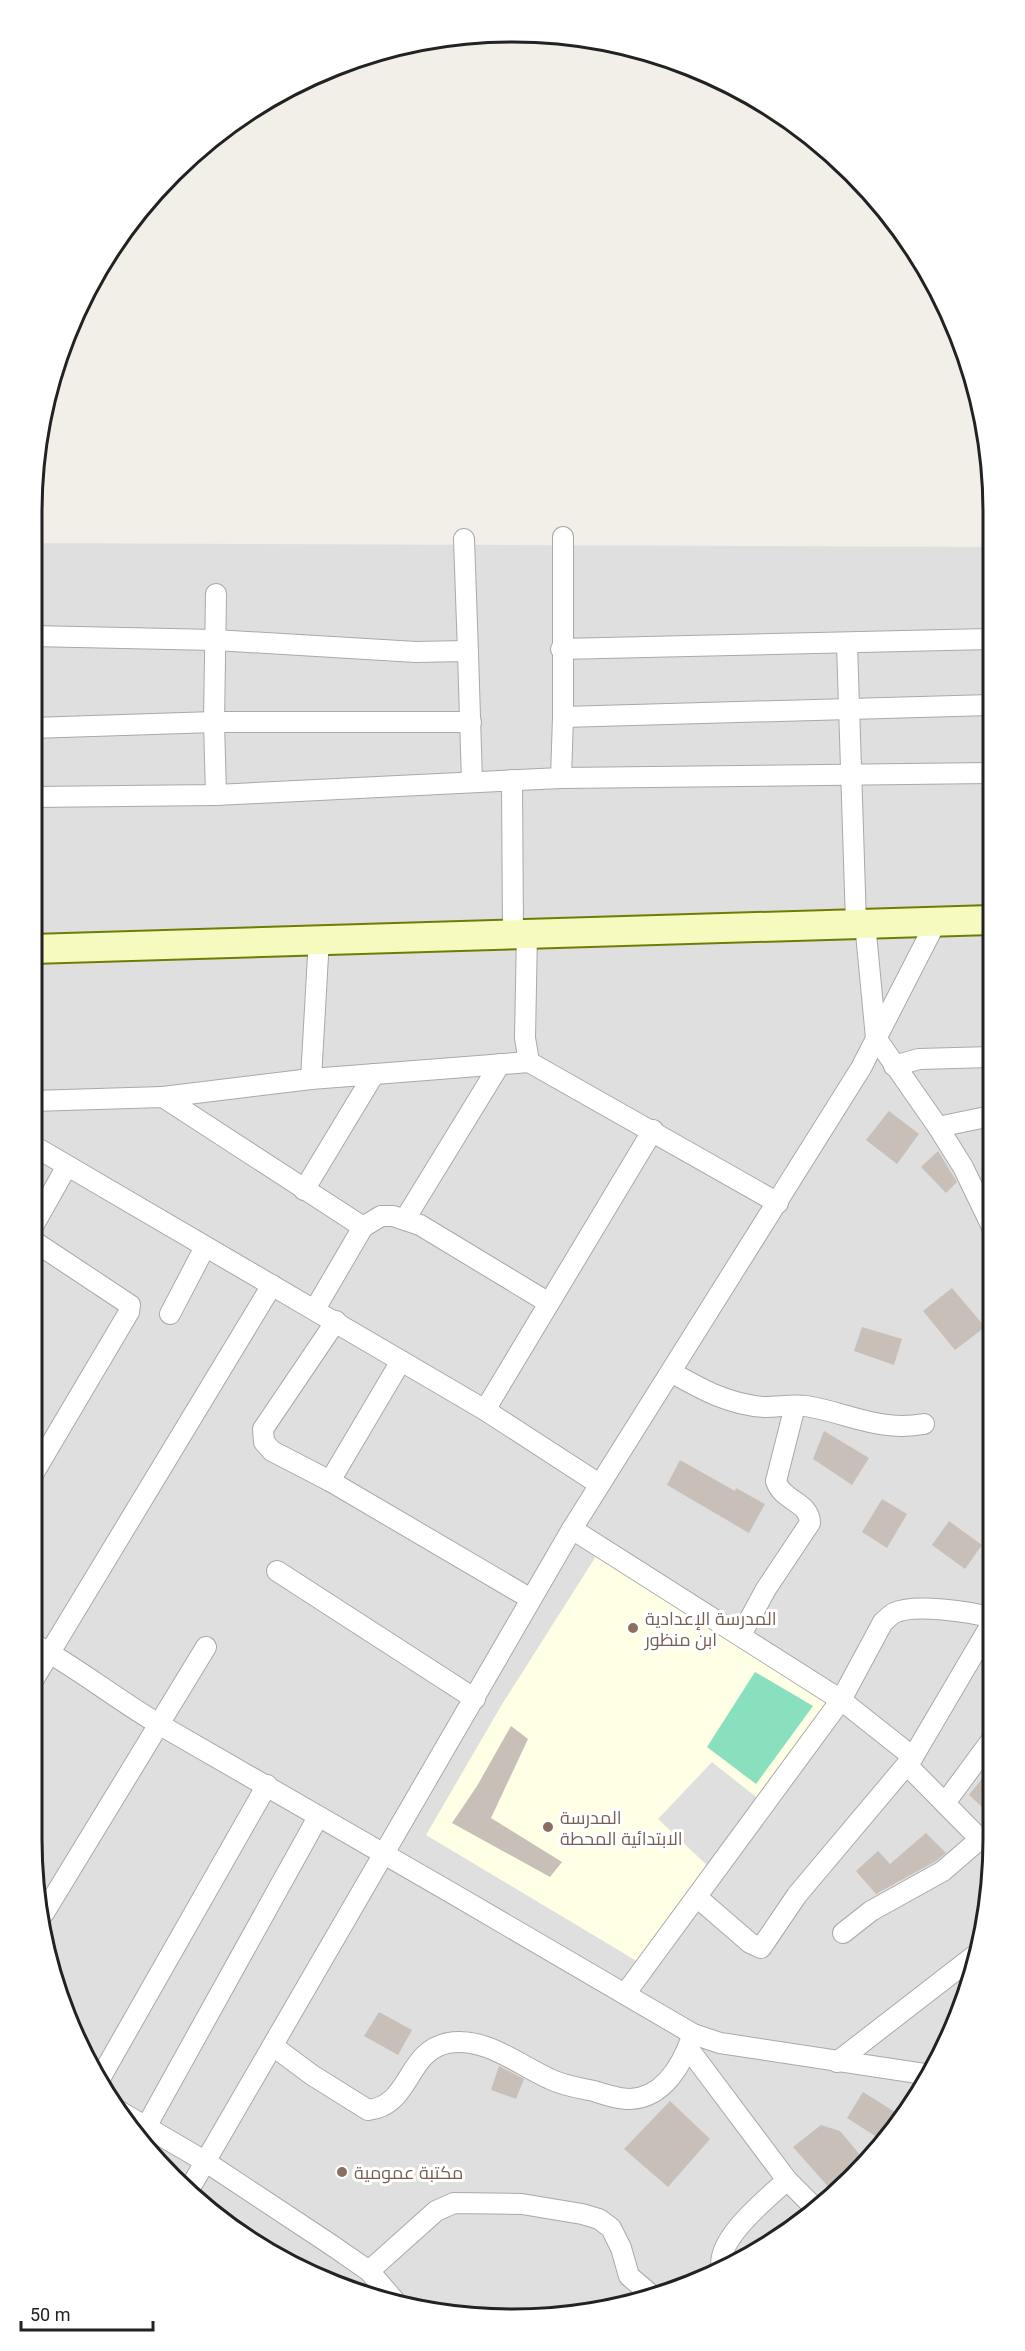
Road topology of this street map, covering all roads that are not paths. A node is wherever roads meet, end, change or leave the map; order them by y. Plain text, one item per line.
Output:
1 (563, 537) dead end
2 (464, 539) dead end
3 (216, 594) dead end
4 (42, 636) edge
5 (983, 639) edge
6 (215, 640) junction
7 (847, 644) junction
8 (561, 649) junction
9 (468, 653) junction
10 (983, 705) edge
11 (848, 709) junction
12 (563, 717) junction
13 (214, 722) junction
14 (471, 722) junction
15 (42, 728) edge
16 (983, 773) edge
17 (849, 776) junction
18 (561, 778) junction
19 (512, 780) junction
20 (472, 782) junction
21 (216, 795) junction
22 (42, 797) edge
23 (983, 920) edge
24 (936, 922) junction
25 (861, 923) junction
26 (520, 933) junction
27 (319, 938) junction
28 (42, 949) edge
29 (876, 1038) junction
30 (983, 1057) edge
31 (529, 1062) junction
32 (500, 1064) junction
33 (894, 1066) junction
34 (374, 1074) junction
35 (311, 1079) junction
36 (163, 1097) junction
37 (42, 1101) edge
38 (983, 1118) edge
39 (938, 1127) junction
40 (653, 1130) junction
41 (42, 1151) edge
42 (67, 1166) junction
43 (304, 1190) junction
44 (778, 1203) junction
45 (983, 1208) edge
46 (42, 1210) edge
47 (405, 1219) junction
48 (363, 1227) junction
49 (42, 1247) edge
50 (205, 1247) junction
51 (272, 1286) junction
52 (549, 1303) junction
53 (315, 1309) junction
54 (171, 1314) dead end
55 (336, 1321) junction
56 (400, 1362) junction
57 (671, 1372) junction
58 (795, 1406) junction
59 (485, 1410) junction
60 (924, 1424) dead end
61 (42, 1459) edge
62 (330, 1482) junction
63 (599, 1484) junction
64 (572, 1529) junction
65 (277, 1571) dead end
66 (531, 1599) junction
67 (983, 1617) edge
68 (741, 1635) junction
69 (983, 1637) edge
70 (206, 1647) dead end
71 (42, 1648) edge
72 (49, 1652) junction
73 (42, 1664) edge
74 (475, 1699) junction
75 (841, 1700) junction
76 (159, 1724) junction
77 (983, 1752) edge
78 (910, 1761) junction
79 (267, 1785) junction
80 (945, 1803) junction
81 (318, 1817) junction
82 (983, 1836) edge
83 (983, 1843) edge
84 (385, 1852) junction
85 (698, 1898) junction
86 (47, 1908) edge
87 (843, 1933) dead end
88 (966, 1962) edge
89 (625, 1994) junction
90 (691, 2041) junction
91 (273, 2046) junction
92 (837, 2062) junction
93 (104, 2072) edge
94 (920, 2074) edge
95 (136, 2121) edge
96 (146, 2127) junction
97 (206, 2162) junction
98 (787, 2180) junction
99 (193, 2183) edge
100 (810, 2203) edge
101 (723, 2259) edge
102 (369, 2271) junction
103 (645, 2290) edge
104 (387, 2292) edge

1 - 8 street
2 - 9 street
3 - 6 street
4 - 6 street
5 - 7 street
6 - 9 street
6 - 13 street
7 - 8 street
7 - 11 street
8 - 12 street
9 - 14 street
10 - 11 street
11 - 12 street
11 - 17 street
12 - 18 street
13 - 14 street
13 - 15 street
13 - 21 street
14 - 20 street
16 - 17 street
17 - 18 street
17 - 25 street
18 - 19 street
19 - 20 street
19 - 26 street
20 - 21 street
21 - 22 street
23 - 24 main road
24 - 25 main road
24 - 29 street
25 - 26 main road
25 - 29 street
26 - 27 main road
26 - 31 street
27 - 28 main road
27 - 35 street
29 - 33 street
29 - 44 street
30 - 33 street
31 - 32 street
31 - 40 street
32 - 34 street
32 - 47 street
33 - 39 street
34 - 35 street
34 - 43 street
35 - 36 street
36 - 37 street
36 - 43 street
38 - 39 street
39 - 45 street
40 - 44 street
40 - 52 street
41 - 42 street
42 - 46 street
42 - 50 street
43 - 48 street
44 - 57 street
47 - 48 street
47 - 52 street
48 - 53 street
49 - 61 street
50 - 51 street
50 - 54 street
51 - 53 street
51 - 72 street
52 - 59 street
53 - 55 street
55 - 56 street
55 - 62 street
56 - 59 street
56 - 62 street
57 - 58 street
57 - 63 street
58 - 60 street
58 - 68 street
59 - 63 street
62 - 66 street
63 - 64 street
64 - 66 street
64 - 68 street
65 - 74 street
66 - 74 street
67 - 75 street
68 - 75 street
69 - 78 street
70 - 76 street
71 - 72 street
72 - 73 street
72 - 76 street
74 - 84 street
75 - 78 street
75 - 85 street
76 - 79 street
76 - 86 street
77 - 80 street
78 - 80 street
78 - 85 street
79 - 81 street
79 - 93 street
80 - 82 street
81 - 84 street
81 - 96 street
83 - 87 street
84 - 89 street
84 - 91 street
85 - 89 street
88 - 92 street
89 - 90 street
90 - 91 street
90 - 92 street
90 - 98 street
91 - 97 street
92 - 94 street
95 - 96 street
96 - 97 street
97 - 99 street
97 - 102 street
98 - 100 street
98 - 101 street
102 - 103 street
102 - 104 street

